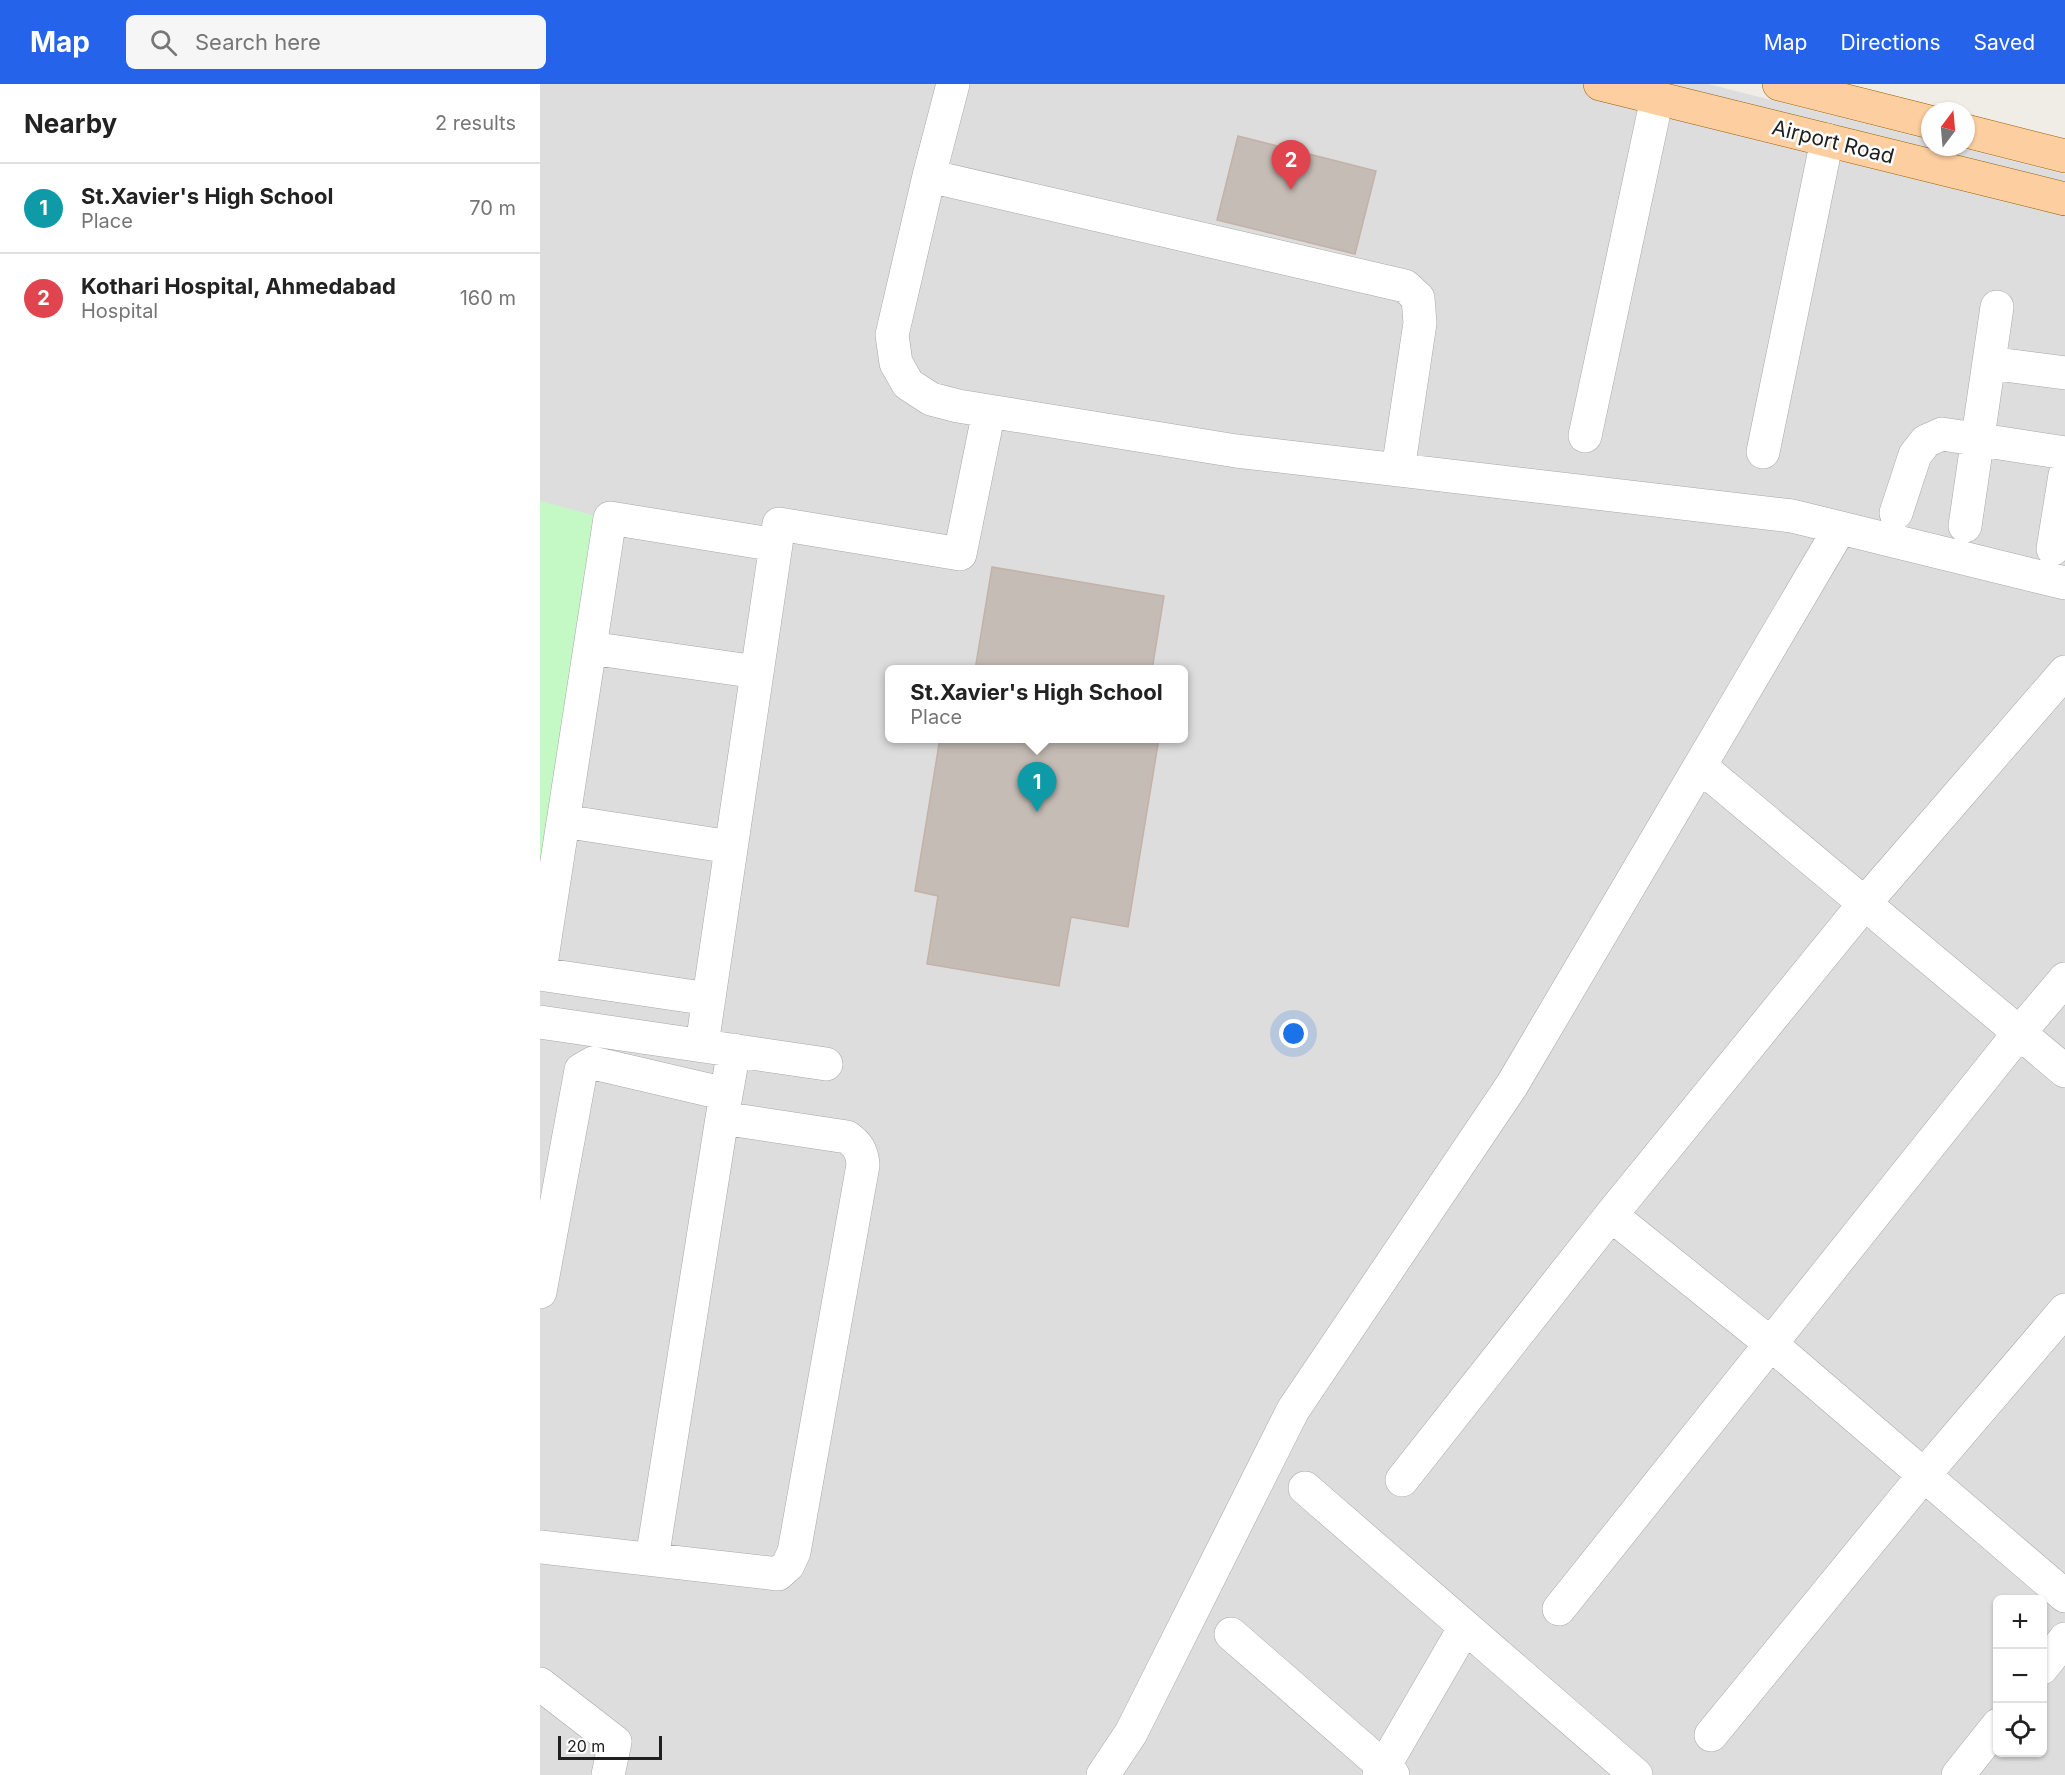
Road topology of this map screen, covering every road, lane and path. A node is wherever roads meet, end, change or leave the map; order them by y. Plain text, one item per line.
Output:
1 (953, 84) edge
2 (1600, 84) edge
3 (1779, 84) edge
4 (1657, 98) junction
5 (1921, 120) edge
6 (1975, 133) edge
7 (1827, 140) junction
8 (2065, 156) edge
9 (929, 176) junction
10 (2065, 199) edge
11 (1997, 307) dead end
12 (1989, 363) junction
13 (2065, 373) edge
14 (989, 411) junction
15 (1585, 436) dead end
16 (1978, 440) junction
17 (1762, 452) dead end
18 (2065, 453) edge
19 (1398, 470) junction
20 (2065, 475) edge
21 (1896, 513) dead end
22 (1965, 526) dead end
23 (1840, 528) junction
24 (776, 545) junction
25 (2053, 549) dead end
26 (2065, 583) edge
27 (590, 648) junction
28 (757, 672) junction
29 (2065, 672) edge
30 (1700, 766) junction
31 (563, 821) junction
32 (731, 847) junction
33 (1864, 904) junction
34 (540, 973) edge
35 (2065, 979) edge
36 (709, 999) junction
37 (540, 1022) edge
38 (2019, 1033) junction
39 (702, 1045) junction
40 (734, 1050) junction
41 (826, 1064) dead end
42 (2065, 1071) edge
43 (724, 1106) junction
44 (1611, 1215) junction
45 (540, 1292) edge
46 (2065, 1310) edge
47 (1771, 1344) junction
48 (1924, 1475) junction
49 (1402, 1480) dead end
50 (1305, 1488) dead end
51 (540, 1547) edge
52 (652, 1559) junction
53 (2065, 1596) edge
54 (1559, 1609) dead end
55 (1465, 1627) junction
56 (1231, 1634) dead end
57 (2065, 1639) edge
58 (2047, 1663) edge
59 (540, 1684) edge
60 (1993, 1731) edge
61 (1711, 1735) dead end
62 (1385, 1772) edge
63 (608, 1775) edge
64 (1103, 1775) edge
65 (1636, 1775) edge
66 (1958, 1775) edge

1 - 9 street
2 - 4 main road, Airport Road
3 - 5 main road, Airport Road
4 - 7 main road, Airport Road
4 - 15 street
6 - 8 main road
7 - 10 main road, Airport Road
7 - 17 street
9 - 14 street
9 - 19 street
11 - 12 street
12 - 13 street
12 - 16 street
14 - 19 street
14 - 24 street
16 - 18 street
16 - 21 street
16 - 22 street
19 - 23 street
20 - 25 street
23 - 26 street
23 - 30 street
24 - 27 street
24 - 28 street
27 - 28 street
27 - 31 street
28 - 32 street
29 - 33 street
30 - 33 street
30 - 64 street
31 - 32 street
31 - 34 street
32 - 36 street
33 - 38 street
33 - 44 street
34 - 36 street
35 - 38 street
36 - 39 street
37 - 39 street
38 - 42 street
38 - 47 street
39 - 40 street
40 - 41 street
40 - 43 street
43 - 45 street
43 - 52 street
43 - 52 street
44 - 47 street
44 - 49 street
46 - 48 street
47 - 48 street
47 - 54 street
48 - 53 street
48 - 61 street
50 - 55 street
51 - 52 street
55 - 62 street
55 - 65 street
56 - 62 street
57 - 58 street
59 - 63 street
60 - 66 street

